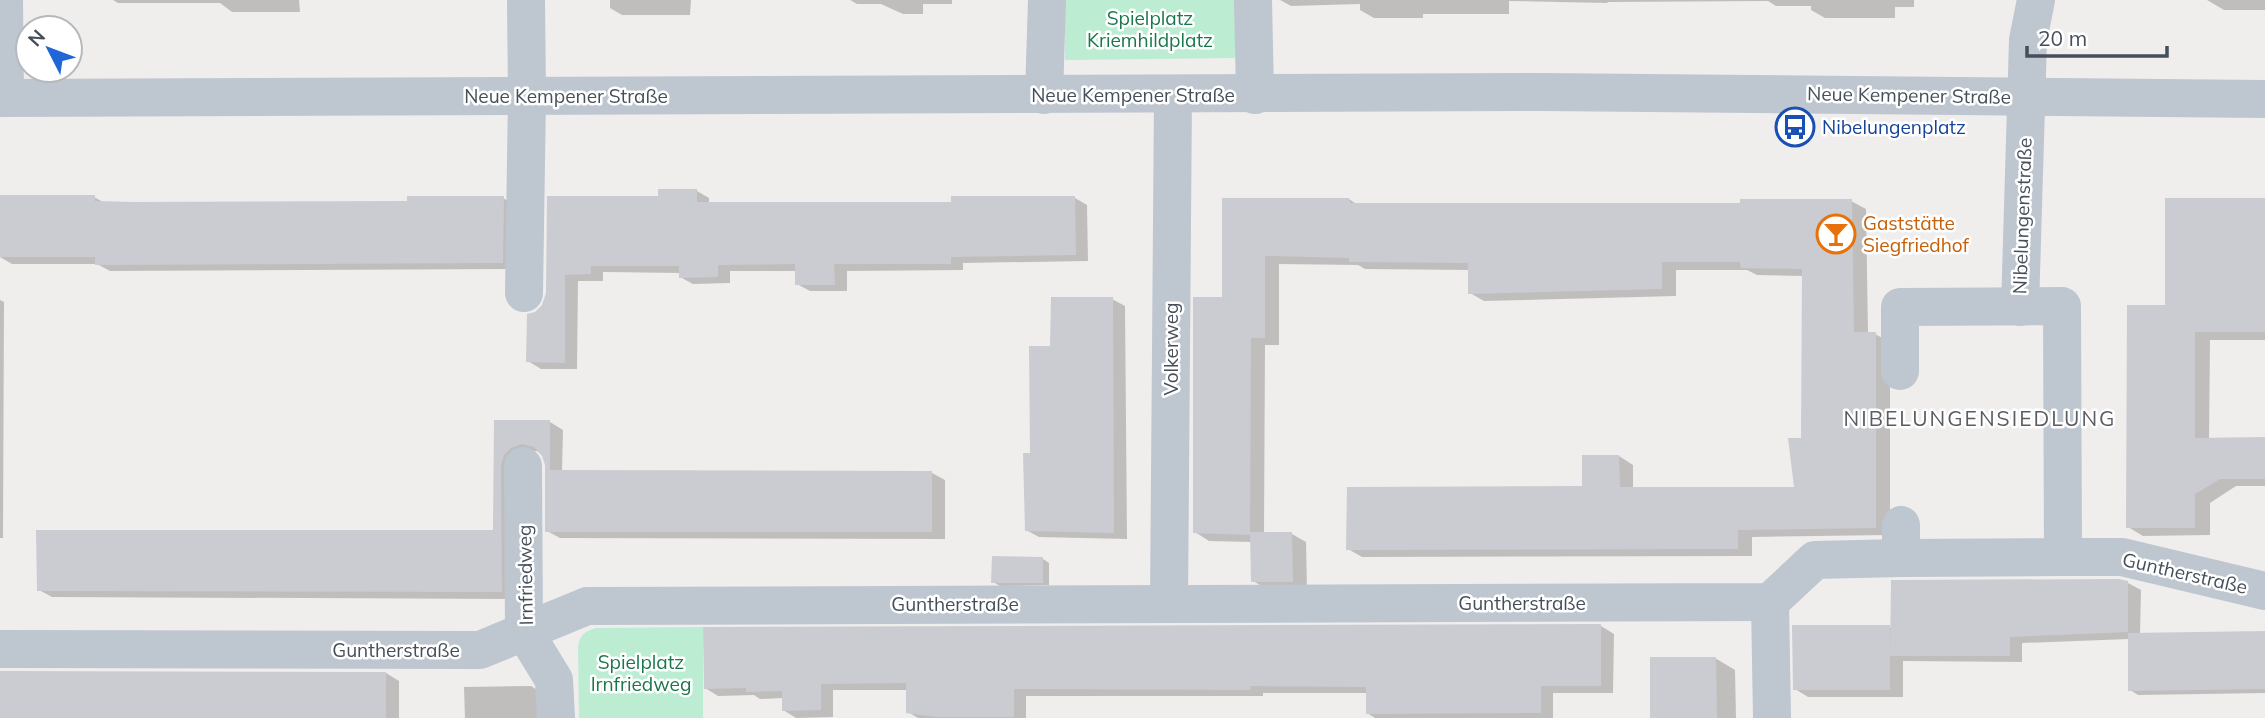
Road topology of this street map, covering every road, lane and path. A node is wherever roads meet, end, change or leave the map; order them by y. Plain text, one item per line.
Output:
1 (4, 0) edge
2 (526, 0) edge
3 (1046, 0) edge
4 (1253, 0) edge
5 (2036, 0) edge
6 (1044, 95) junction
7 (1173, 95) junction
8 (1255, 95) junction
9 (527, 96) junction
10 (2026, 97) junction
11 (3, 98) edge
12 (2265, 99) edge
13 (523, 293) dead end
14 (2020, 307) junction
15 (1900, 371) dead end
16 (523, 466) dead end
17 (2063, 557) junction
18 (2265, 591) edge
19 (1169, 603) junction
20 (1770, 603) junction
21 (524, 631) junction
22 (0, 649) edge
23 (556, 718) edge
24 (1772, 718) edge

1 - 11 street
2 - 9 street
3 - 6 street
4 - 8 street
5 - 10 street, Nibelungenstraße
6 - 7 street, Neue Kempener Straße
6 - 9 street, Neue Kempener Straße
7 - 8 street, Neue Kempener Straße
7 - 19 street, Volkerweg
8 - 10 street, Neue Kempener Straße
9 - 11 street, Neue Kempener Straße
9 - 13 street
10 - 12 street, Neue Kempener Straße
10 - 14 street, Nibelungenstraße
14 - 15 street
14 - 17 street
16 - 21 street, Irnfriedweg
17 - 18 street, Guntherstraße
17 - 20 street
19 - 20 street, Guntherstraße
19 - 21 street, Guntherstraße
20 - 24 street
21 - 22 street, Guntherstraße
21 - 23 street, Irnfriedweg

